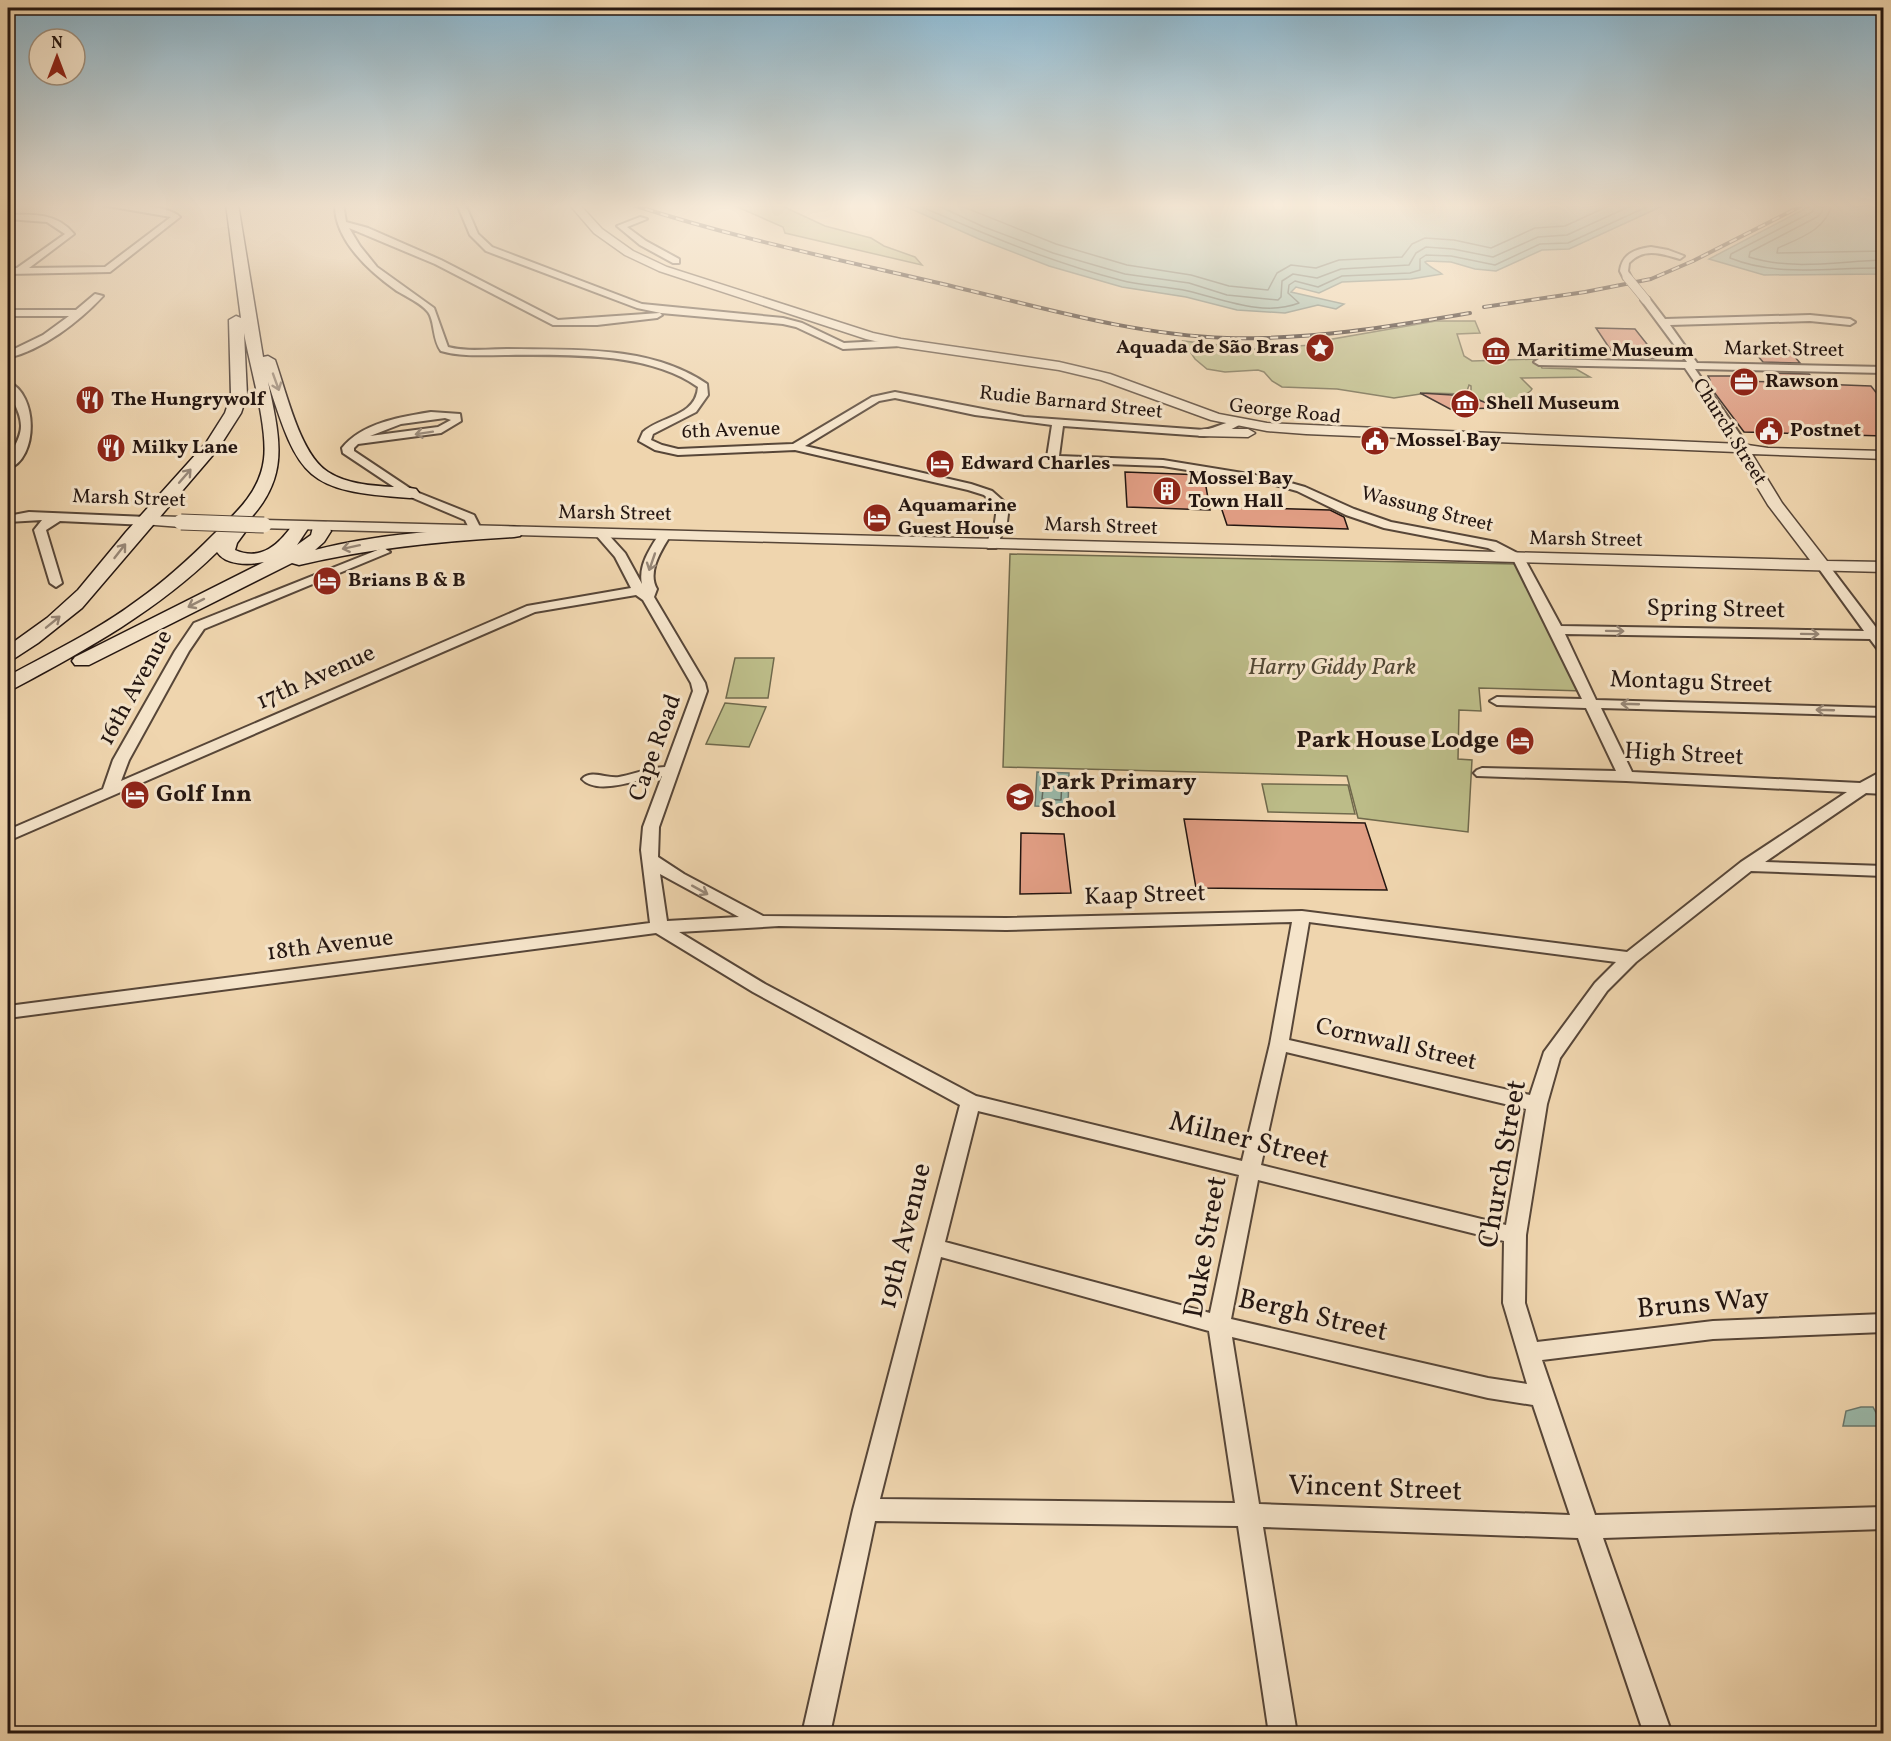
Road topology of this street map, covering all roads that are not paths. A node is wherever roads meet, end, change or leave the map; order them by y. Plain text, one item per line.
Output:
1 (235, 285) edge
2 (244, 285) edge
3 (397, 285) edge
4 (483, 285) edge
5 (581, 285) edge
6 (716, 285) edge
7 (1634, 285) edge
8 (98, 296) dead end
9 (679, 312) junction
10 (8, 313) edge
11 (78, 314) junction
12 (1663, 322) junction
13 (1850, 322) dead end
14 (250, 330) junction
15 (870, 336) junction
16 (901, 343) junction
17 (846, 347) junction
18 (8, 355) edge
19 (1539, 362) dead end
20 (1690, 365) junction
21 (1884, 370) edge
22 (8, 385) edge
23 (1059, 423) junction
24 (1210, 424) junction
25 (1233, 424) junction
26 (1258, 432) junction
27 (354, 441) junction
28 (795, 447) junction
29 (1742, 452) junction
30 (1884, 456) edge
31 (8, 466) edge
32 (410, 493) junction
33 (249, 510) junction
34 (8, 513) edge
35 (29, 516) junction
36 (58, 517) junction
37 (8, 519) edge
38 (147, 520) junction
39 (473, 524) junction
40 (300, 527) junction
41 (320, 527) junction
42 (514, 532) junction
43 (572, 534) junction
44 (602, 534) junction
45 (658, 536) junction
46 (992, 545) junction
47 (384, 552) dead end
48 (1519, 560) junction
49 (1823, 566) junction
50 (1884, 567) edge
51 (248, 577) junction
52 (56, 583) dead end
53 (643, 590) junction
54 (1556, 630) junction
55 (1875, 635) junction
56 (1884, 648) edge
57 (8, 654) edge
58 (8, 684) edge
59 (8, 697) edge
60 (1497, 701) dead end
61 (1592, 703) junction
62 (1884, 712) edge
63 (672, 771) junction
64 (1482, 773) dead end
65 (1884, 774) edge
66 (1626, 776) junction
67 (590, 779) dead end
68 (1804, 786) junction
69 (1873, 789) edge
70 (110, 792) junction
71 (1831, 810) junction
72 (8, 836) edge
73 (650, 859) junction
74 (1747, 866) junction
75 (1884, 871) edge
76 (1302, 916) junction
77 (760, 922) junction
78 (659, 927) junction
79 (1630, 958) junction
80 (8, 1012) edge
81 (1279, 1044) junction
82 (970, 1102) junction
83 (1537, 1104) junction
84 (1250, 1170) junction
85 (1515, 1235) junction
86 (934, 1247) junction
87 (1884, 1323) edge
88 (1219, 1324) junction
89 (1529, 1352) junction
90 (1542, 1396) junction
91 (865, 1510) junction
92 (1249, 1515) junction
93 (1884, 1518) edge
94 (1588, 1527) junction
95 (816, 1734) edge
96 (1283, 1734) edge
97 (1658, 1734) edge

38 -> 1 main road
2 - 14 main road
3 - 28 street, 6th Avenue
4 - 9 street
5 - 9 street
6 - 15 street, George Road
7 - 12 street, Church Street, bridge
8 - 11 street
9 - 17 street
10 - 11 street
11 - 18 street
12 - 13 street
12 - 20 street, Church Street
14 -> 32 main road
14 - 33 main road
15 - 16 street, George Road
15 - 17 street
16 - 17 street
16 - 24 street, George Road
19 - 20 street, Market Street
20 - 21 street, Market Street
20 - 29 street, Church Street
22 - 31 street
23 - 24 street, Rudie Barnard Street
23 - 28 street, Rudie Barnard Street
23 - 48 street, Wassung Street
24 - 25 street, George Road
24 - 26 street
25 - 26 street, George Road
25 - 29 street, George Road
26 - 29 street, George Road
27 -> 27 street
27 - 32 street
28 - 46 street, 6th Avenue
29 - 30 street
29 - 49 street, Church Street
32 - 39 street
33 - 40 main road
33 - 58 main road
34 - 35 street, Marsh Street
35 - 36 street, Marsh Street
35 - 37 street, Marsh Street
36 - 38 street, Marsh Street
36 - 52 street
38 - 40 street, Marsh Street, bridge
57 -> 38 main road
39 - 41 street, Marsh Street
39 - 42 street, Marsh Street
39 - 43 street
40 - 41 street, Marsh Street
41 - 51 main road
42 - 43 street, Marsh Street
42 -> 51 main road
43 - 44 street, Marsh Street
44 - 45 street, Marsh Street
44 - 53 street, Cape Road
45 - 46 street, Marsh Street
45 - 53 street
46 - 48 street, Marsh Street
47 - 70 street, 16th Avenue
48 - 49 street, Marsh Street
48 - 54 street
49 - 50 street, Marsh Street
49 - 55 street, Church Street
51 -> 59 main road
53 - 63 street, Cape Road
53 - 70 street, 17th Avenue
54 -> 55 street, Spring Street
54 - 61 street
55 - 56 street, Church Street
60 - 61 street, Montagu Street
62 -> 61 street, Montagu Street
61 - 66 street
63 - 67 street
63 - 73 street, Cape Road
64 - 66 street, High Street
65 - 69 street, Church Street
66 - 68 street, High Street
68 - 69 street, High Street
68 - 71 street
69 - 71 street, Church Street
70 - 72 street, 17th Avenue
71 - 74 street, Church Street
73 -> 77 street
73 - 78 street, Cape Road
74 - 75 street
74 - 79 street, Church Street
76 - 77 street, Kaap Street
76 - 79 street, Kaap Street
76 - 81 street, Duke Street
77 - 78 street, Kaap Street
78 - 80 street, 18th Avenue
78 - 82 street
79 - 83 street, Church Street
81 - 83 street, Cornwall Street
81 - 84 street, Duke Street
82 - 84 street, Milner Street
82 - 86 street, 19th Avenue
83 - 85 street, Church Street
84 - 85 street, Milner Street
84 - 88 street, Duke Street
85 - 89 street, Church Street
86 - 88 street, Bergh Street
86 - 91 street, 19th Avenue
87 - 89 street, Bruns Way
88 - 90 street, Bergh Street
88 - 92 street, Duke Street
89 - 90 street, Church Street
90 - 94 street, Church Street
91 - 92 street, Vincent Street
91 - 95 street, 19th Avenue
92 - 94 street, Vincent Street
92 - 96 street, Duke Street
93 - 94 street, Vincent Street
94 - 97 street, Church Street

